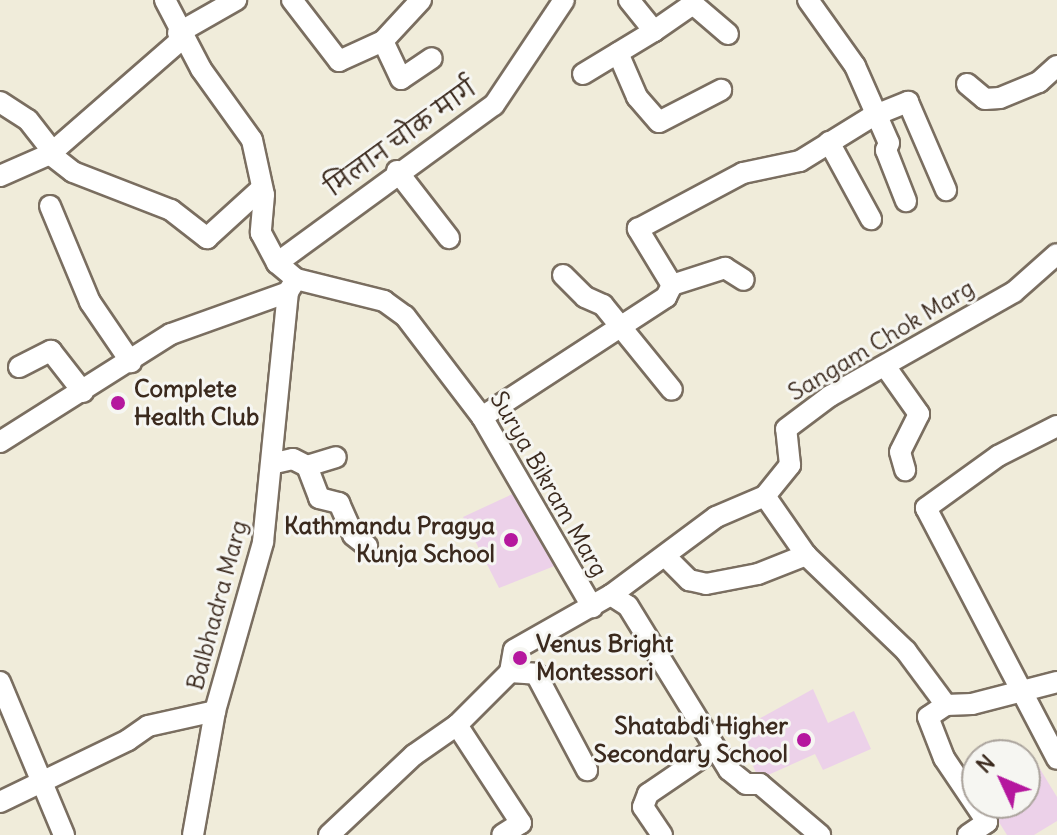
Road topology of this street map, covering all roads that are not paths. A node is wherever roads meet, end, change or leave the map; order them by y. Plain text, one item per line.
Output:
1 (165, 0) edge
2 (236, 0) edge
3 (292, 0) edge
4 (421, 0) edge
5 (564, 0) edge
6 (629, 0) edge
7 (808, 0) edge
8 (701, 2) edge
9 (654, 31) junction
10 (728, 34) dead end
11 (180, 36) junction
12 (383, 41) junction
13 (618, 53) junction
14 (432, 58) dead end
15 (1057, 66) edge
16 (583, 74) dead end
17 (967, 84) dead end
18 (721, 90) dead end
19 (0, 102) edge
20 (873, 116) junction
21 (829, 142) junction
22 (51, 153) junction
23 (397, 171) junction
24 (0, 176) edge
25 (262, 188) junction
26 (946, 190) dead end
27 (906, 201) dead end
28 (50, 206) dead end
29 (871, 219) dead end
30 (449, 238) dead end
31 (1057, 254) edge
32 (277, 263) junction
33 (563, 275) dead end
34 (744, 280) dead end
35 (672, 285) junction
36 (292, 286) junction
37 (619, 327) junction
38 (131, 362) junction
39 (885, 366) junction
40 (19, 367) dead end
41 (672, 390) dead end
42 (83, 392) junction
43 (482, 417) junction
44 (1057, 426) edge
45 (0, 442) edge
46 (336, 457) dead end
47 (275, 463) junction
48 (307, 466) junction
49 (905, 470) dead end
50 (765, 496) junction
51 (367, 546) dead end
52 (806, 555) junction
53 (666, 557) junction
54 (611, 595) junction
55 (592, 607) junction
56 (510, 672) junction
57 (0, 682) edge
58 (1057, 682) edge
59 (1021, 690) junction
60 (946, 705) junction
61 (215, 711) junction
62 (457, 725) junction
63 (714, 749) junction
64 (1057, 759) edge
65 (587, 770) dead end
66 (38, 782) junction
67 (0, 802) edge
68 (64, 835) edge
69 (193, 835) edge
70 (329, 835) edge
71 (502, 835) edge
72 (662, 835) edge
73 (820, 835) edge
74 (968, 835) edge

1 - 11 street
2 - 11 street
3 - 12 street
4 - 12 street
5 - 23 street, मिलान चोक मार्ग
6 - 9 street
7 - 20 street
8 - 9 street
8 - 10 street
9 - 13 street
11 - 22 street
11 - 25 street
12 - 14 street
13 - 16 street
13 - 18 street
15 - 17 street
19 - 22 street
20 - 21 street
20 - 26 street
20 - 27 street
21 - 29 street
21 - 35 street
22 - 24 street
22 - 25 street
23 - 30 street
23 - 32 street, मिलान चोक मार्ग
25 - 32 street
28 - 38 street
31 - 39 street, Sangam Chok Marg
32 - 36 street
33 - 37 street
34 - 35 street
35 - 37 street
36 - 38 street
36 - 43 street, Surya Bikram Marg
36 - 47 street, Balbhadra Marg
37 - 41 street
37 - 43 street
38 - 42 street
39 - 49 street
39 - 50 street, Sangam Chok Marg
40 - 42 street
42 - 45 street
43 - 55 street, Surya Bikram Marg
44 - 59 street
46 - 48 street
47 - 48 street
47 - 61 street, Balbhadra Marg
48 - 51 street
50 - 52 street
50 - 53 street, Sangam Chok Marg
52 - 53 street
52 - 60 street
53 - 54 street, Sangam Chok Marg
54 - 55 street, Surya Bikram Marg
54 - 63 street, Surya Bikram Marg
55 - 56 street
56 - 62 street
56 - 65 street
57 - 66 street
58 - 59 street
59 - 60 street
59 - 64 street
60 - 74 street
61 - 66 street, Balbhadra Marg
61 - 69 street
62 - 70 street
62 - 71 street
63 - 72 street
63 - 73 street, Surya Bikram Marg
66 - 67 street, Balbhadra Marg
66 - 68 street

